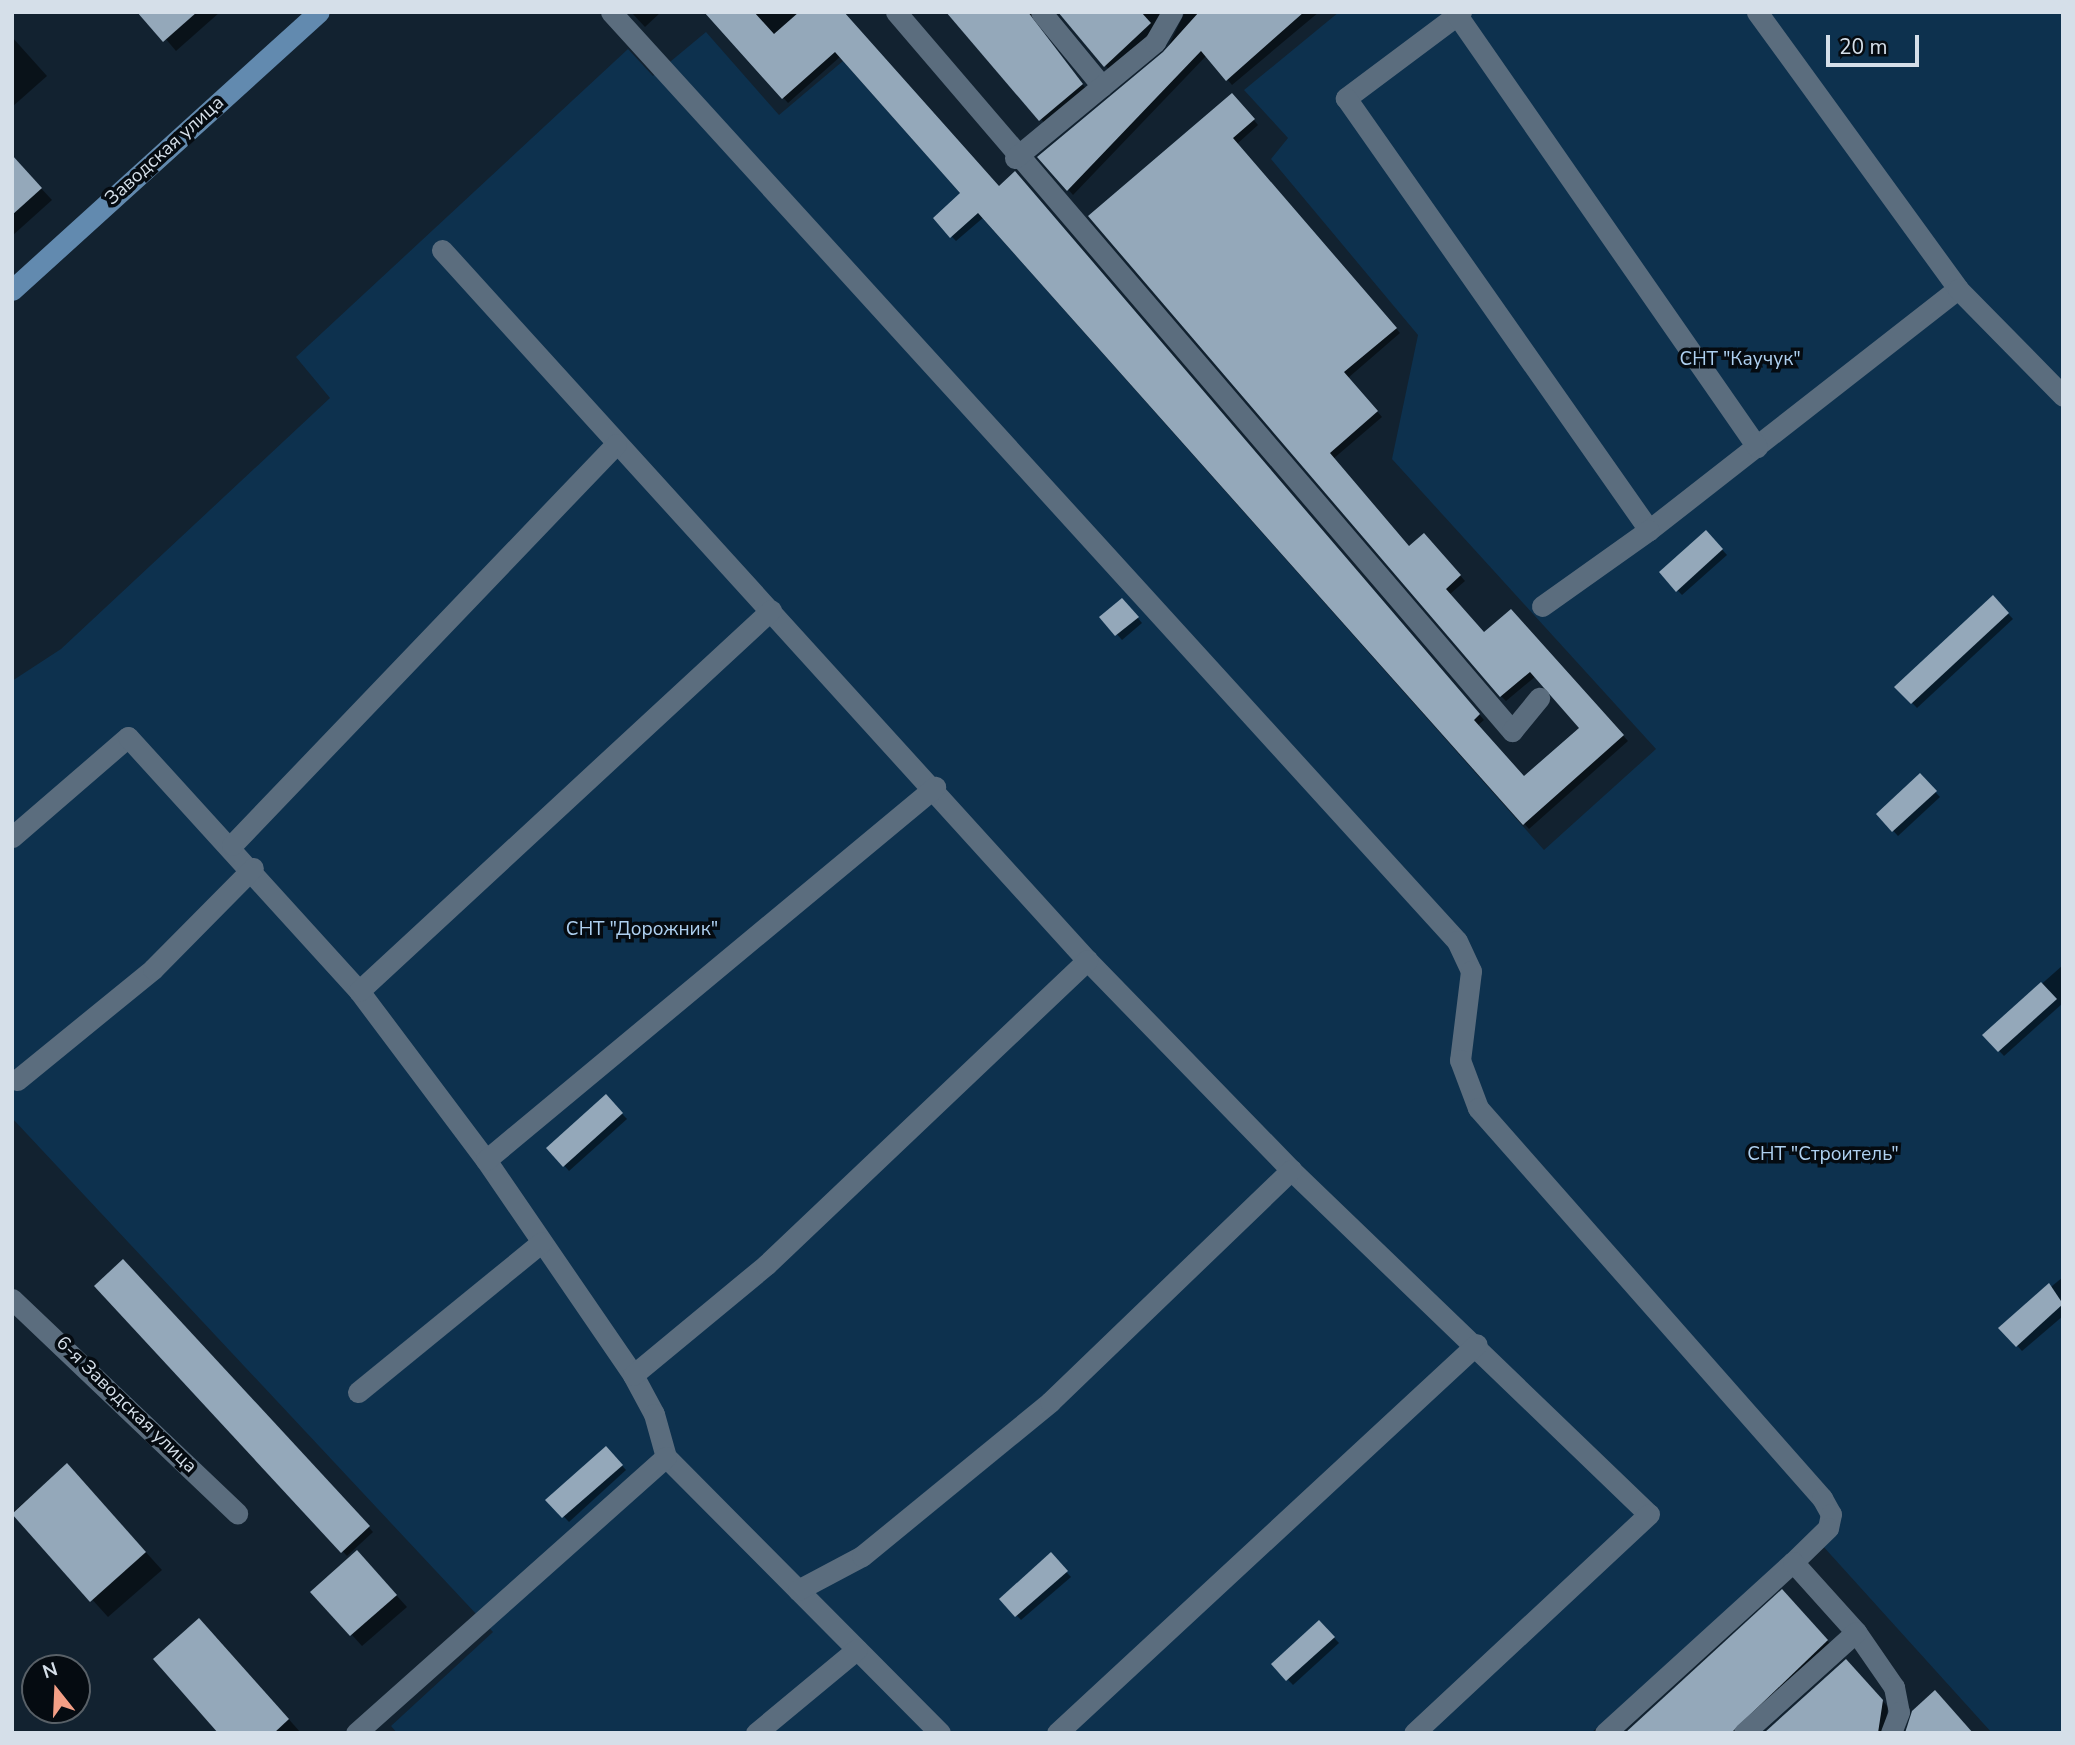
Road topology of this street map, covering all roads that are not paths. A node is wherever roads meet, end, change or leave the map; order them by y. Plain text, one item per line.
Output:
1 (319, 12) edge
2 (611, 12) edge
3 (896, 12) edge
4 (1041, 12) edge
5 (1757, 12) edge
6 (1459, 14) edge
7 (1165, 15) edge
8 (1102, 86) junction
9 (1014, 158) junction
10 (442, 250) dead end
11 (1958, 289) junction
12 (12, 290) edge
13 (2063, 396) edge
14 (616, 444) junction
15 (1757, 447) junction
16 (1649, 530) junction
17 (1542, 606) dead end
18 (771, 610) junction
19 (1539, 698) dead end
20 (935, 788) junction
21 (12, 836) edge
22 (232, 845) junction
23 (253, 869) junction
24 (1087, 960) junction
25 (359, 992) junction
26 (17, 1080) dead end
27 (486, 1160) junction
28 (1291, 1170) junction
29 (542, 1242) junction
30 (12, 1299) edge
31 (1477, 1344) junction
32 (632, 1375) junction
33 (358, 1392) dead end
34 (666, 1457) junction
35 (237, 1513) dead end
36 (1793, 1562) junction
37 (798, 1590) junction
38 (1856, 1632) junction
39 (857, 1649) junction
40 (370, 1728) edge
41 (756, 1733) edge
42 (940, 1733) edge
43 (1056, 1733) edge
44 (1414, 1733) edge
45 (1605, 1733) edge
46 (1744, 1733) edge
47 (1891, 1733) edge

1 - 12 main road, Заводская улица
2 - 36 street
3 - 9 street
4 - 8 street
5 - 11 street
6 - 15 street
6 - 16 street
7 - 8 street
8 - 9 street
9 - 19 street
10 - 14 street
11 - 13 street
11 - 15 street
14 - 18 street
14 - 22 street
15 - 16 street
16 - 17 street
18 - 20 street
18 - 25 street
20 - 24 street
20 - 27 street
21 - 22 street
22 - 23 street
23 - 25 street
23 - 26 street
24 - 28 street
24 - 32 street
25 - 27 street
27 - 29 street
28 - 31 street
28 - 37 street
29 - 32 street
29 - 33 street
30 - 35 street, 6-я Заводская улица
31 - 43 street
31 - 44 street
32 - 34 street
34 - 37 street
34 - 40 street
36 - 38 street
36 - 45 street
37 - 39 street
38 - 46 street
38 - 47 street
39 - 41 street
39 - 42 street

